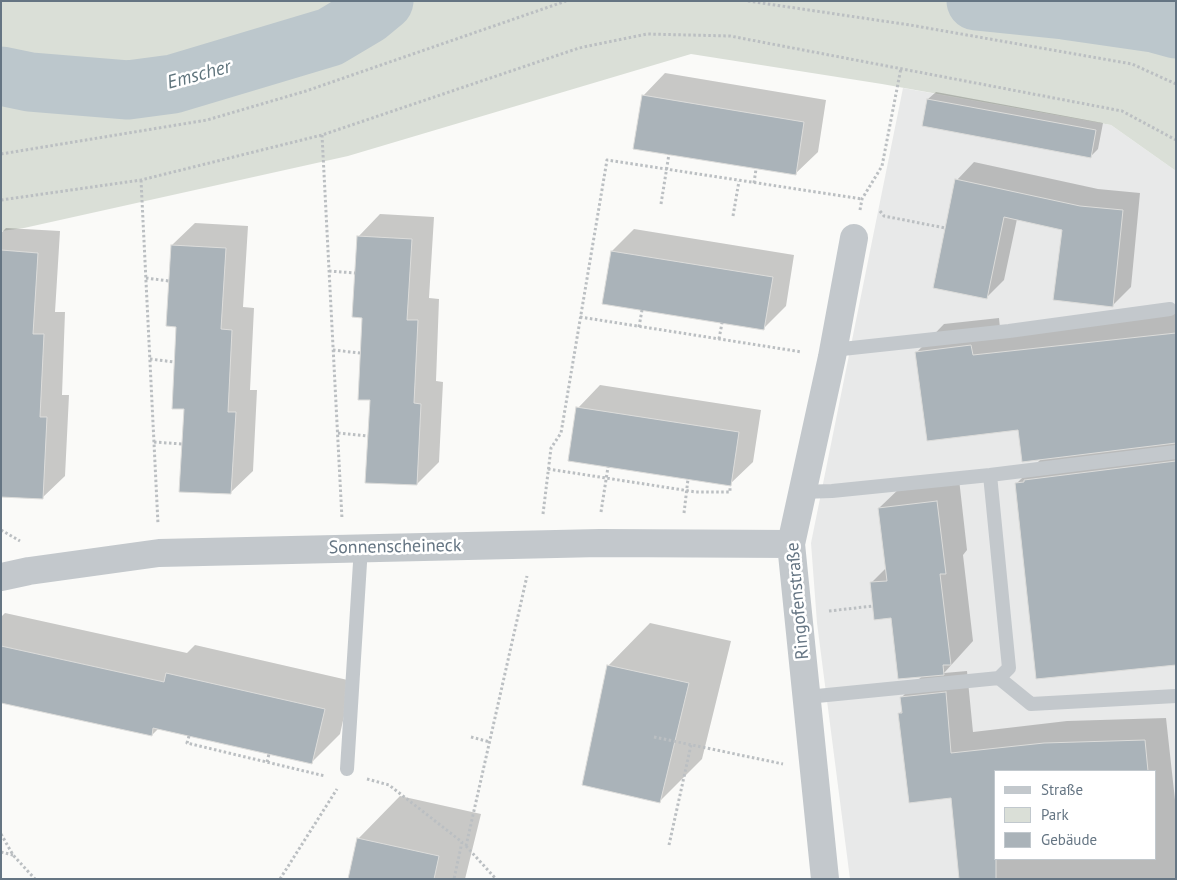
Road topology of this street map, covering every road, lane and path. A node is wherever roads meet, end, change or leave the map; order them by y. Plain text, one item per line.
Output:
1 (566, 1) edge
2 (748, 1) edge
3 (901, 68) junction
4 (1176, 84) edge
5 (322, 135) junction
6 (1176, 140) edge
7 (1, 154) edge
8 (669, 154) dead end
9 (756, 168) dead end
10 (666, 169) junction
11 (141, 180) junction
12 (739, 181) junction
13 (754, 183) junction
14 (862, 199) junction
15 (1, 200) edge
16 (661, 204) dead end
17 (880, 211) dead end
18 (733, 216) dead end
19 (945, 228) dead end
20 (854, 238) joint
21 (329, 271) junction
22 (355, 273) dead end
23 (146, 278) junction
24 (169, 281) dead end
25 (1170, 309) dead end
26 (642, 310) dead end
27 (580, 317) junction
28 (722, 323) dead end
29 (639, 326) junction
30 (719, 339) junction
31 (333, 350) junction
32 (360, 353) dead end
33 (832, 353) junction
34 (150, 359) junction
35 (174, 362) dead end
36 (338, 433) junction
37 (368, 436) dead end
38 (154, 442) junction
39 (182, 444) dead end
40 (1176, 452) edge
41 (608, 467) dead end
42 (548, 469) junction
43 (990, 475) junction
44 (606, 478) junction
45 (688, 479) dead end
46 (730, 488) dead end
47 (687, 490) junction
48 (801, 492) junction
49 (601, 506) dead end
50 (684, 508) dead end
51 (791, 544) junction
52 (535, 545) junction
53 (352, 547) junction
54 (159, 553) junction
55 (1, 577) edge
56 (873, 606) dead end
57 (798, 614) junction
58 (999, 678) junction
59 (1176, 696) edge
60 (807, 697) junction
61 (189, 736) dead end
62 (470, 737) dead end
63 (654, 737) dead end
64 (490, 742) junction
65 (691, 745) junction
66 (269, 754) dead end
67 (267, 762) junction
68 (814, 771) junction
69 (346, 774) junction
70 (1, 834) edge
71 (462, 842) junction
72 (669, 845) dead end
73 (466, 846) junction
74 (1, 852) edge
75 (13, 855) junction
76 (35, 879) edge
77 (280, 879) edge
78 (454, 879) edge
79 (496, 879) edge
80 (825, 879) edge

1 - 7 path
2 - 4 path
3 - 5 path
3 - 6 path
3 - 14 path
5 - 11 path
5 - 21 path
8 - 10 path
9 - 13 path
10 - 12 path
10 - 16 path
10 - 27 path
11 - 15 path
11 - 23 path
12 - 13 path
12 - 18 path
13 - 14 path
14 - 20 path
17 - 19 path
20 - 33 street, Ringofenstraße
21 - 22 path
21 - 31 path
23 - 24 path
23 - 34 path
25 - 33 lane
26 - 29 path
27 - 29 path
27 - 42 path
28 - 30 path
29 - 30 path
30 - 33 path
31 - 32 path
31 - 36 path
33 - 48 street, Ringofenstraße
34 - 35 path
34 - 38 path
36 - 37 path
36 - 53 path
38 - 39 path
38 - 54 path
40 - 43 lane
41 - 44 path
42 - 44 path
42 - 52 path
43 - 48 lane
43 - 58 lane
44 - 47 path
44 - 49 path
45 - 47 path
46 - 47 path
47 - 50 path
48 - 51 street, Ringofenstraße
51 - 52 street, Sonnenscheineck
51 - 57 street, Ringofenstraße
52 - 53 street, Sonnenscheineck
52 - 64 path
53 - 54 street, Sonnenscheineck
53 - 69 lane
54 - 55 street, Sonnenscheineck
56 - 57 path
57 - 60 street, Ringofenstraße
58 - 59 lane
58 - 60 lane
60 - 68 street, Ringofenstraße
61 - 67 path
62 - 64 path
63 - 65 path
64 - 73 path
65 - 68 path
65 - 72 path
66 - 67 path
67 - 69 path
68 - 80 street, Ringofenstraße
69 - 71 path
69 - 77 path
70 - 75 path
71 - 73 path
71 - 78 path
73 - 79 path
74 - 75 path
75 - 76 path

